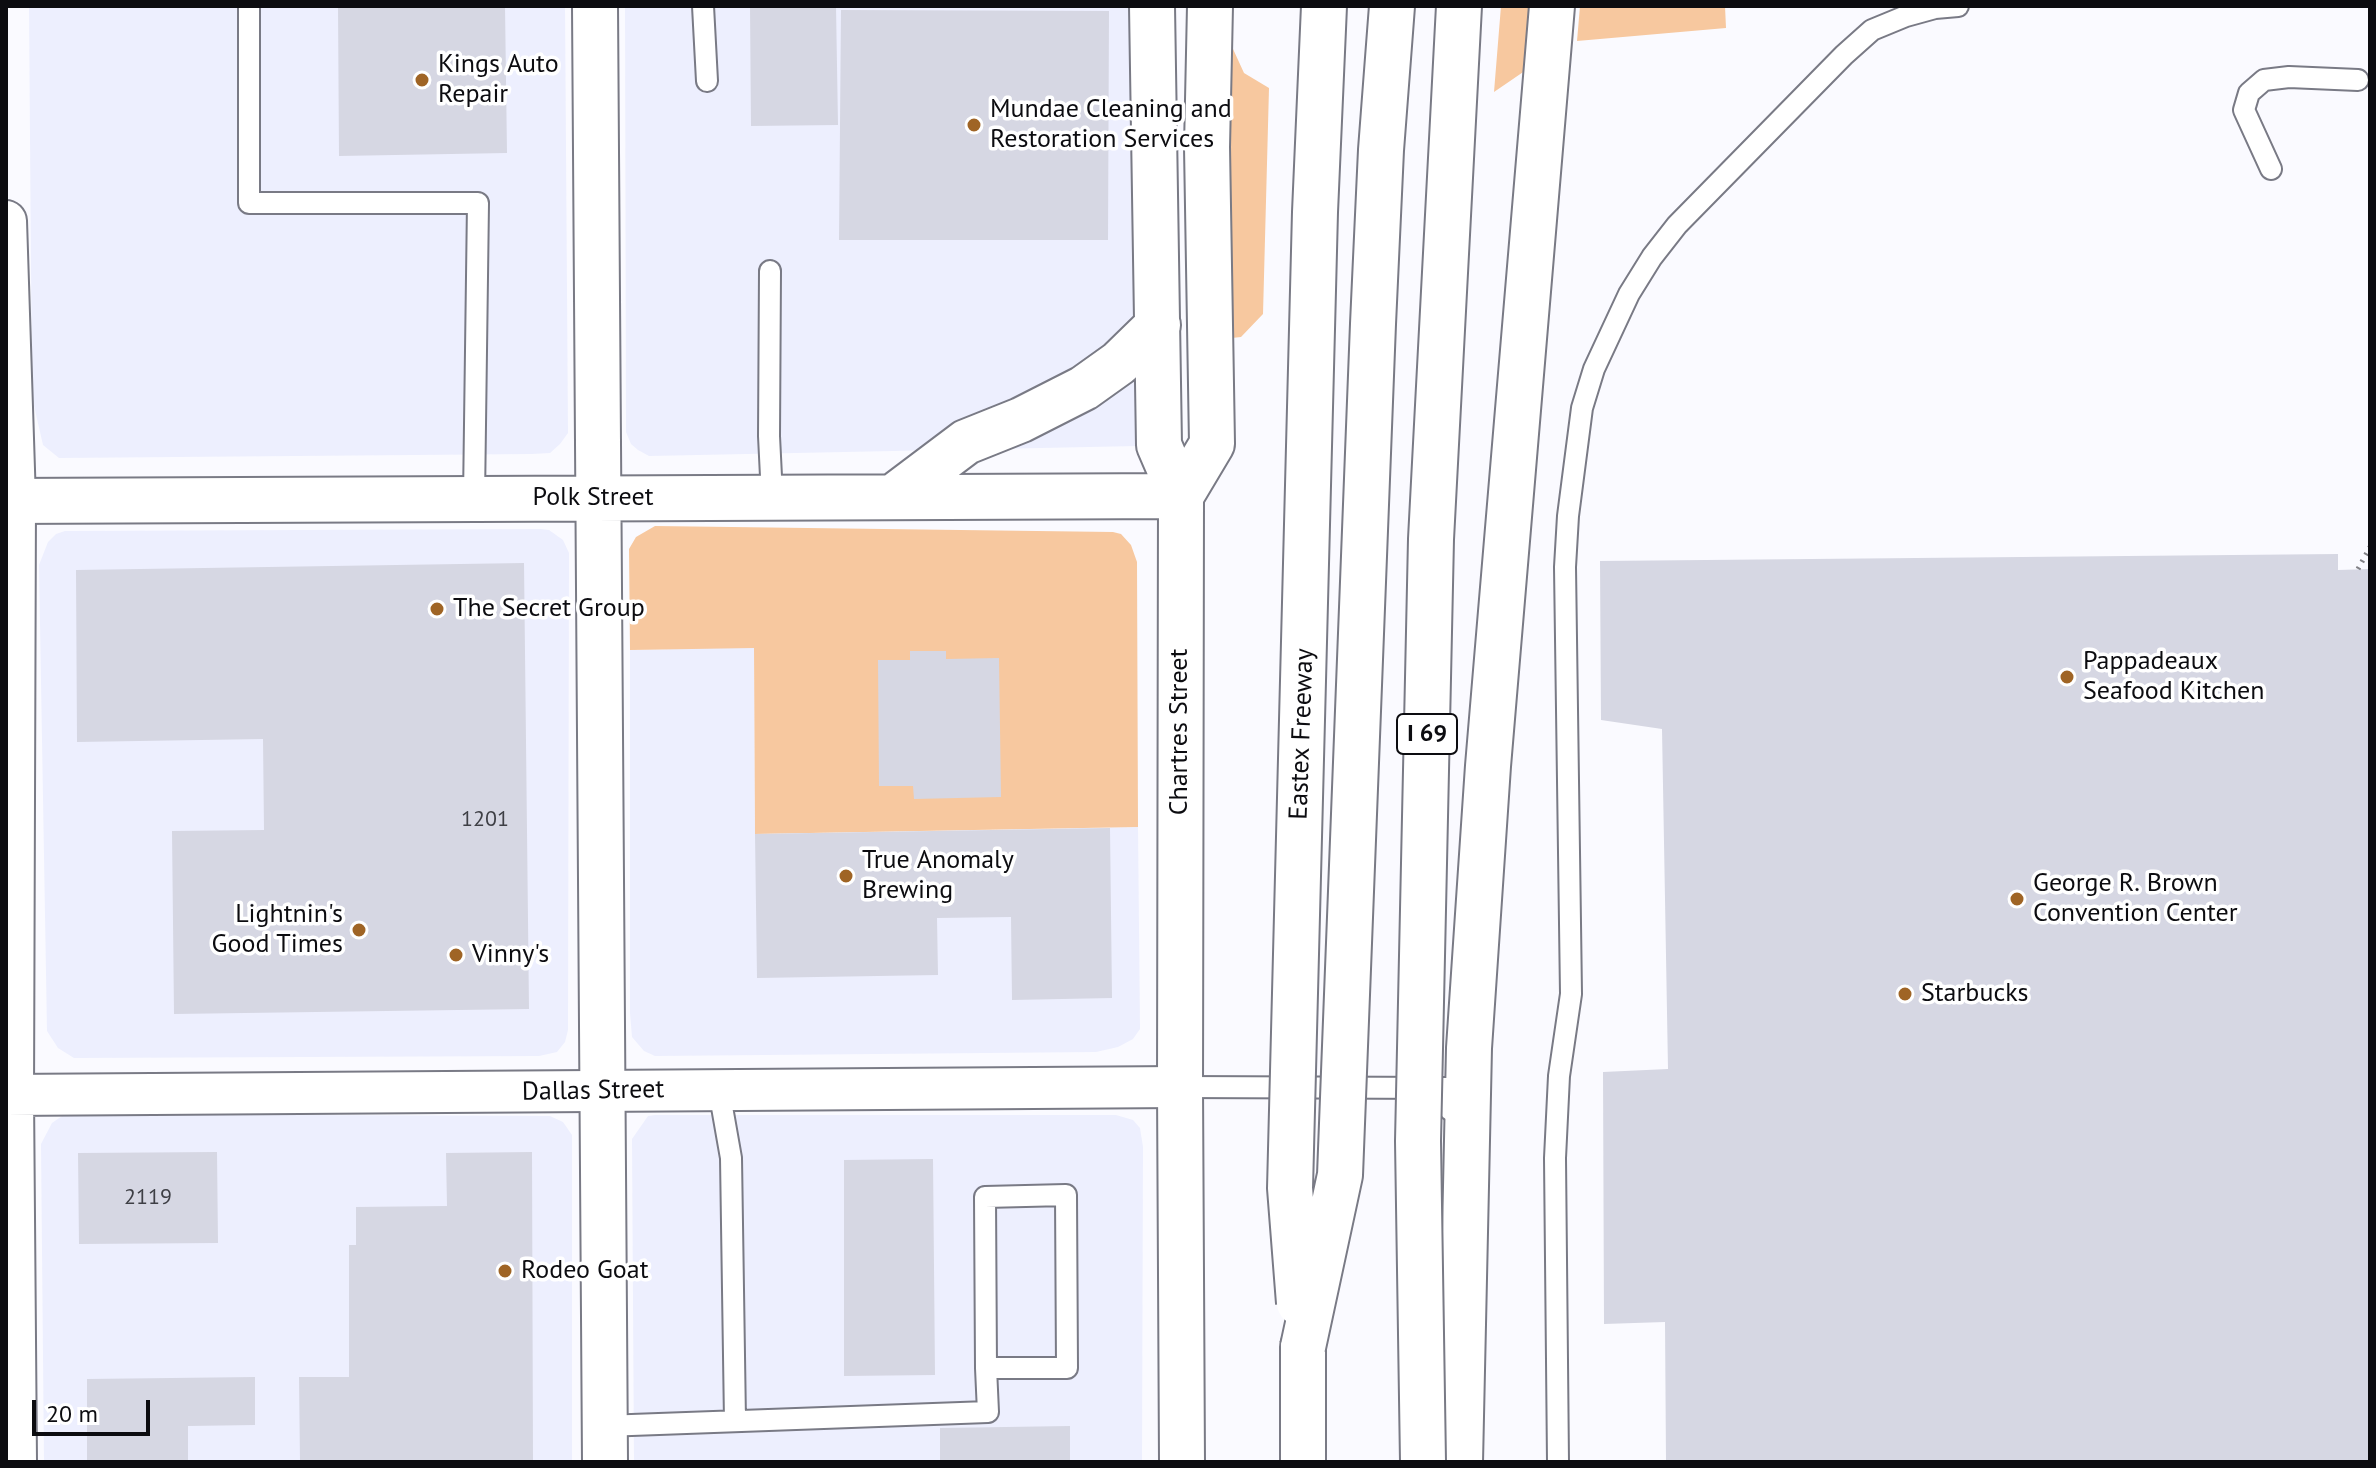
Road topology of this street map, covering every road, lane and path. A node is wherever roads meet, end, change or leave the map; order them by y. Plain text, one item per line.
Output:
1 (249, 6) edge
2 (595, 6) edge
3 (703, 6) edge
4 (1152, 6) edge
5 (1210, 6) edge
6 (1324, 6) edge
7 (1392, 6) edge
8 (1459, 6) edge
9 (1552, 6) edge
10 (1958, 6) edge
11 (2358, 80) dead end
12 (707, 81) dead end
13 (2271, 169) dead end
14 (6, 221) edge
15 (770, 271) dead end
16 (1158, 325) junction
17 (1181, 496) junction
18 (772, 497) junction
19 (893, 497) junction
20 (474, 498) junction
21 (598, 498) junction
22 (11, 501) edge
23 (2370, 547) edge
24 (2358, 569) dead end
25 (1180, 1087) junction
26 (719, 1090) junction
27 (602, 1091) junction
28 (10, 1095) edge
29 (1303, 1347) junction
30 (986, 1368) junction
31 (735, 1421) junction
32 (604, 1444) edge
33 (16, 1462) edge
34 (1182, 1462) edge
35 (1303, 1462) edge
36 (1423, 1462) edge
37 (1453, 1462) edge
38 (1460, 1462) edge
39 (1558, 1462) edge

1 - 20 lane
2 - 21 main road
3 - 12 lane
4 - 16 main road, Chartres Street
5 - 17 main road
6 - 29 main road, Eastex Freeway, bridge
7 - 29 main road, bridge
8 - 36 main road, I 69, bridge
9 - 38 main road
10 - 39 lane
11 - 13 lane
14 - 22 street
15 - 18 lane
16 - 17 main road, Chartres Street
16 - 19 main road
17 - 19 main road, Polk Street
17 - 25 main road, Chartres Street
18 - 19 main road, Polk Street
18 - 21 main road, Polk Street
20 - 21 main road, Polk Street
20 - 22 main road, Polk Street
21 - 27 main road
22 - 28 street
23 - 24 path
25 - 26 street, Dallas Street
25 - 34 main road, Chartres Street
25 - 37 lane
26 - 27 street, Dallas Street
26 - 31 lane
27 - 28 street, Dallas Street
27 - 32 main road
28 - 33 street
29 - 35 main road, Eastex Freeway
30 - 30 lane
30 - 31 lane
31 - 32 lane

